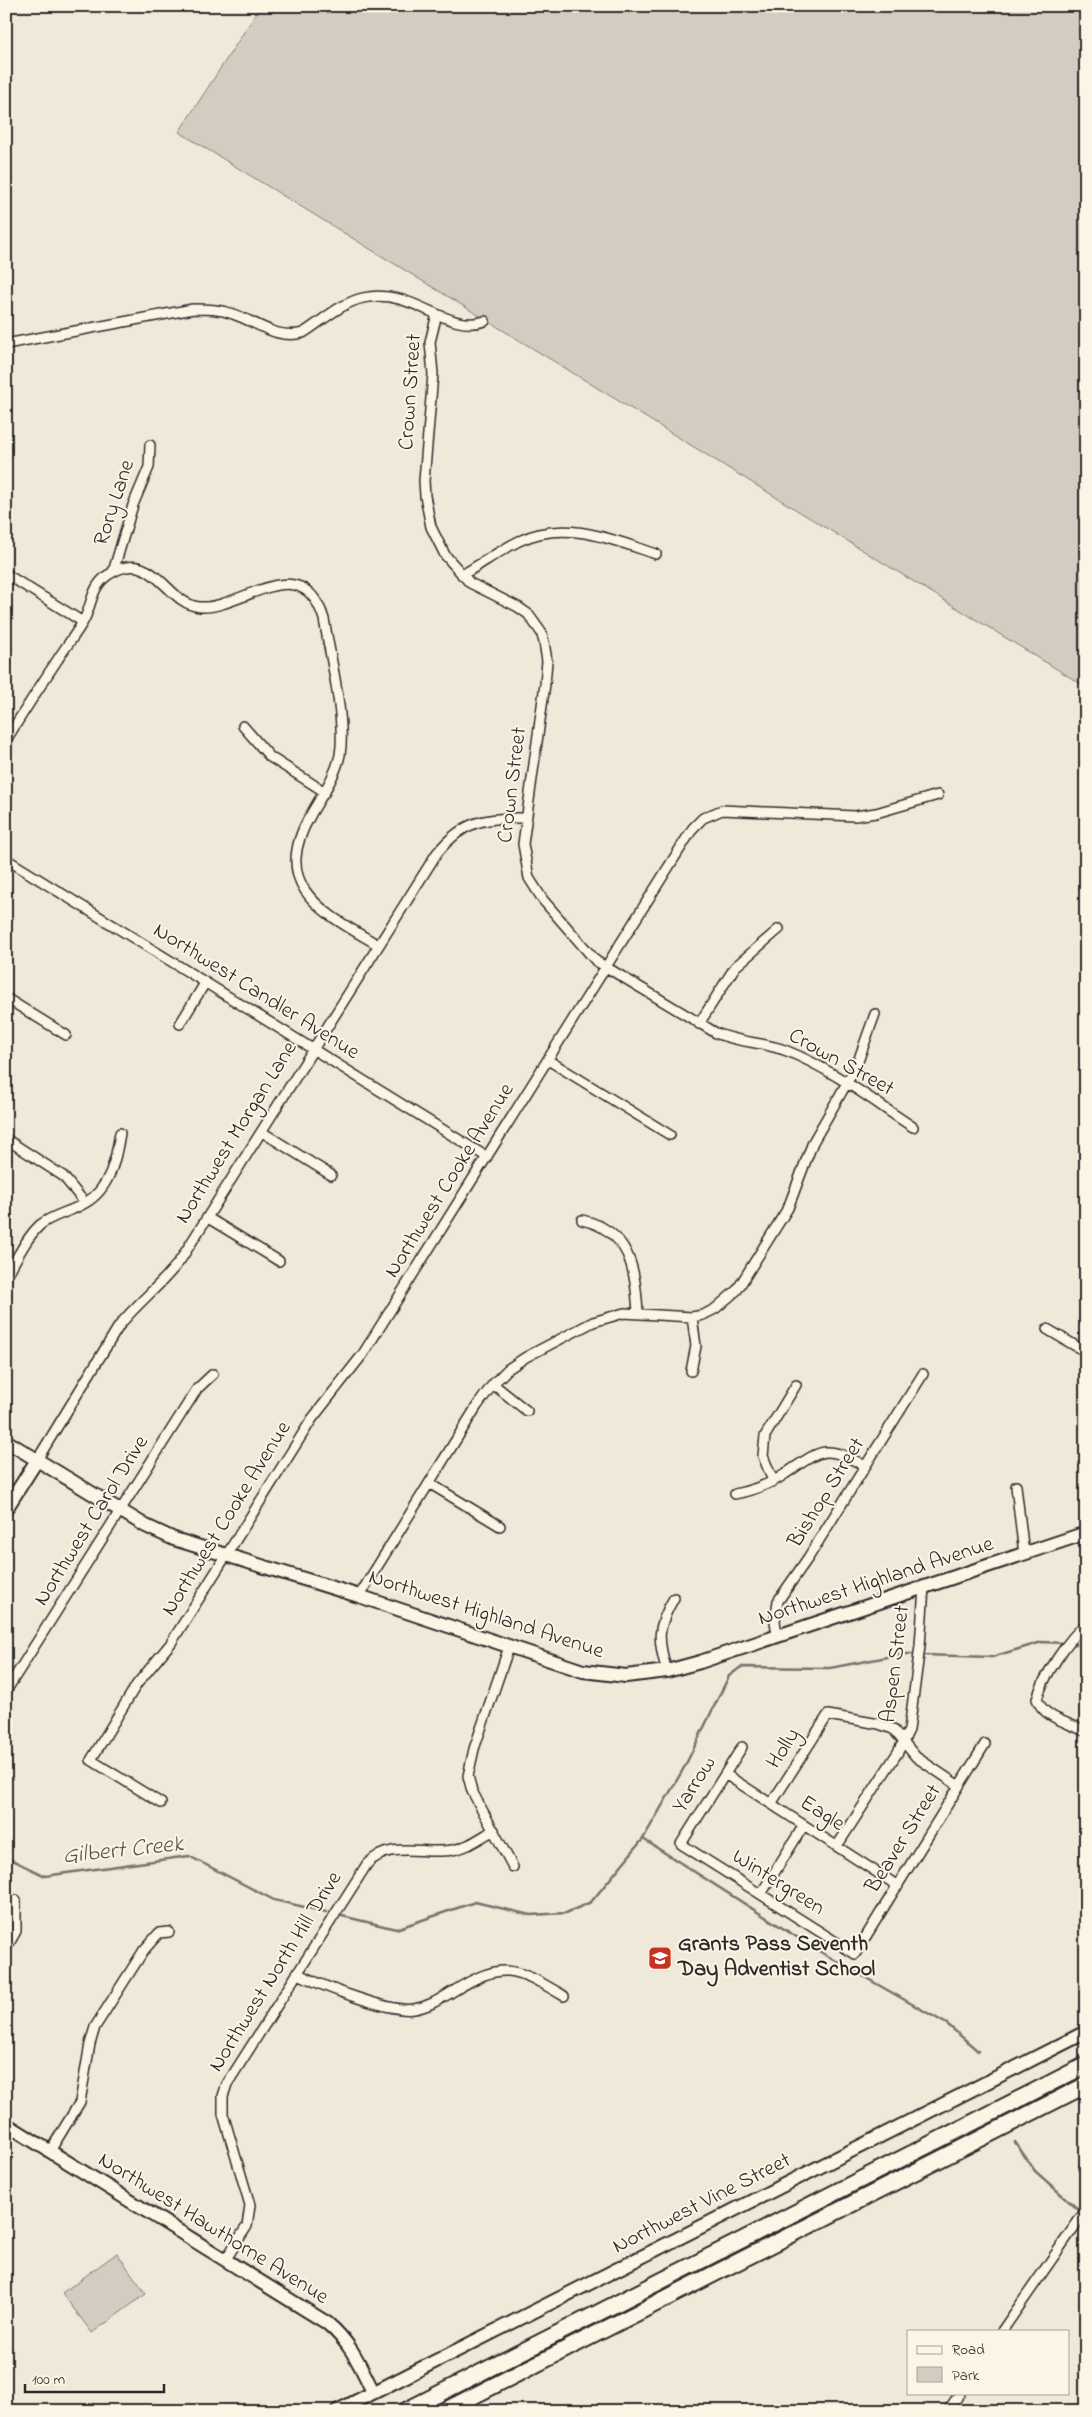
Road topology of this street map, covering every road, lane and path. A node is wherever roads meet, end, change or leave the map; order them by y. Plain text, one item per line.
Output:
1 (437, 314) junction
2 (485, 321) dead end
3 (6, 344) edge
4 (150, 445) dead end
5 (656, 554) dead end
6 (113, 572) junction
7 (6, 574) edge
8 (462, 575) junction
9 (83, 622) junction
10 (244, 726) dead end
11 (6, 740) edge
12 (325, 792) junction
13 (938, 795) dead end
14 (525, 818) junction
15 (6, 859) edge
16 (779, 929) dead end
17 (378, 945) junction
18 (605, 967) junction
19 (205, 983) junction
20 (6, 998) edge
21 (875, 1014) dead end
22 (180, 1024) dead end
23 (699, 1024) junction
24 (66, 1035) dead end
25 (313, 1049) junction
26 (548, 1060) junction
27 (847, 1084) junction
28 (913, 1127) dead end
29 (262, 1132) junction
30 (120, 1133) dead end
31 (670, 1135) dead end
32 (6, 1139) edge
33 (487, 1157) junction
34 (331, 1175) dead end
35 (86, 1203) junction
36 (208, 1218) junction
37 (582, 1220) dead end
38 (279, 1261) dead end
39 (6, 1277) edge
40 (638, 1312) junction
41 (692, 1317) junction
42 (1047, 1329) dead end
43 (1086, 1352) edge
44 (691, 1371) dead end
45 (213, 1374) dead end
46 (923, 1374) dead end
47 (493, 1384) junction
48 (796, 1385) dead end
49 (527, 1411) dead end
50 (6, 1441) edge
51 (37, 1460) junction
52 (865, 1466) junction
53 (773, 1481) junction
54 (429, 1483) junction
55 (1016, 1486) dead end
56 (735, 1494) dead end
57 (6, 1509) edge
58 (120, 1511) junction
59 (500, 1526) dead end
60 (1086, 1533) edge
61 (1024, 1554) junction
62 (227, 1555) junction
63 (924, 1587) junction
64 (359, 1596) junction
65 (674, 1598) dead end
66 (1086, 1624) edge
67 (777, 1635) junction
68 (509, 1647) junction
69 (667, 1671) junction
70 (6, 1692) edge
71 (1086, 1732) edge
72 (904, 1741) junction
73 (985, 1744) dead end
74 (742, 1747) dead end
75 (724, 1774) junction
76 (959, 1786) junction
77 (161, 1803) dead end
78 (771, 1804) junction
79 (804, 1825) junction
80 (494, 1830) junction
81 (681, 1844) joint
82 (838, 1846) junction
83 (513, 1867) dead end
84 (898, 1886) junction
85 (760, 1894) junction
86 (16, 1900) dead end
87 (169, 1932) dead end
88 (6, 1949) edge
89 (855, 1954) joint
90 (297, 1973) junction
91 (564, 1996) dead end
92 (1086, 2032) edge
93 (1086, 2064) edge
94 (1086, 2085) edge
95 (6, 2124) edge
96 (50, 2151) junction
97 (1086, 2210) edge
98 (226, 2259) junction
99 (1003, 2330) edge
100 (373, 2392) junction
101 (959, 2394) edge
102 (337, 2411) edge
103 (405, 2411) edge
104 (444, 2411) edge
105 (948, 2411) edge

1 - 2 street
1 - 3 street
1 - 8 street, Crown Street
4 - 6 street, Rory Lane
5 - 8 street
6 - 9 street
6 - 12 street
7 - 9 street
8 - 14 street, Crown Street
9 - 11 street
10 - 12 street
12 - 17 street
13 - 18 street, Northwest Cooke Avenue
14 - 17 street, Northwest Morgan Lane
14 - 18 street, Crown Street
15 - 19 street, Northwest Candler Avenue
16 - 23 street
17 - 25 street, Northwest Morgan Lane
18 - 23 street, Crown Street
18 - 26 street, Northwest Cooke Avenue
19 - 22 street
19 - 25 street, Northwest Candler Avenue
20 - 24 street
21 - 27 street
23 - 27 street, Crown Street
25 - 29 street, Northwest Morgan Lane
25 - 33 street, Northwest Candler Avenue
26 - 31 street
26 - 33 street, Northwest Cooke Avenue
27 - 28 street, Crown Street
27 - 41 street
29 - 34 street
29 - 36 street, Northwest Morgan Lane
30 - 35 street
32 - 35 street
33 - 62 street, Northwest Cooke Avenue
35 - 39 street
36 - 38 street
36 - 51 street, Northwest Morgan Lane
37 - 40 street
40 - 41 street
40 - 47 street
41 - 44 street
42 - 43 street
45 - 58 street, Northwest Carol Drive
46 - 52 street, Bishop Street
47 - 49 street
47 - 54 street
48 - 53 street
50 - 51 street, Northwest Highland Avenue
51 - 57 street, Northwest Morgan Lane
51 - 58 street, Northwest Highland Avenue
52 - 53 street
52 - 67 street, Bishop Street
53 - 56 street
54 - 59 street
54 - 64 street
55 - 61 street
58 - 62 street, Northwest Highland Avenue
58 - 70 street, Northwest Carol Drive
60 - 61 street, Northwest Highland Avenue
61 - 63 street, Northwest Highland Avenue
62 - 64 street, Northwest Highland Avenue
62 - 77 street, Northwest Cooke Avenue
63 - 67 street, Northwest Highland Avenue
63 - 72 street, Aspen Street
64 - 68 street, Northwest Highland Avenue
65 - 69 street
66 - 71 street
67 - 69 street, Northwest Highland Avenue
68 - 69 street, Northwest Highland Avenue
68 - 80 street
72 - 76 street
72 - 78 street, Holly
72 - 82 street, Aspen Street
73 - 76 street, Beaver Street
74 - 75 street, Yarrow
75 - 78 street, Eagle
75 - 81 street, Yarrow
76 - 84 street, Beaver Street
78 - 79 street, Eagle
79 - 82 street, Eagle
79 - 85 street
80 - 83 street
80 - 90 street, Northwest North Hill Drive
81 - 85 street, Wintergreen
82 - 84 street, Eagle
84 - 89 street, Beaver Street
85 - 89 street, Wintergreen
86 - 88 street
87 - 96 street
90 - 91 street
90 - 98 street, Northwest North Hill Drive
92 - 100 street, Northwest Vine Street
93 - 103 highway
94 - 104 highway
95 - 96 street, Northwest Hawthorne Avenue
96 - 98 street, Northwest Hawthorne Avenue
97 - 99 street
98 - 100 street, Northwest Hawthorne Avenue
100 - 102 street, Northwest Vine Street
101 - 105 street

